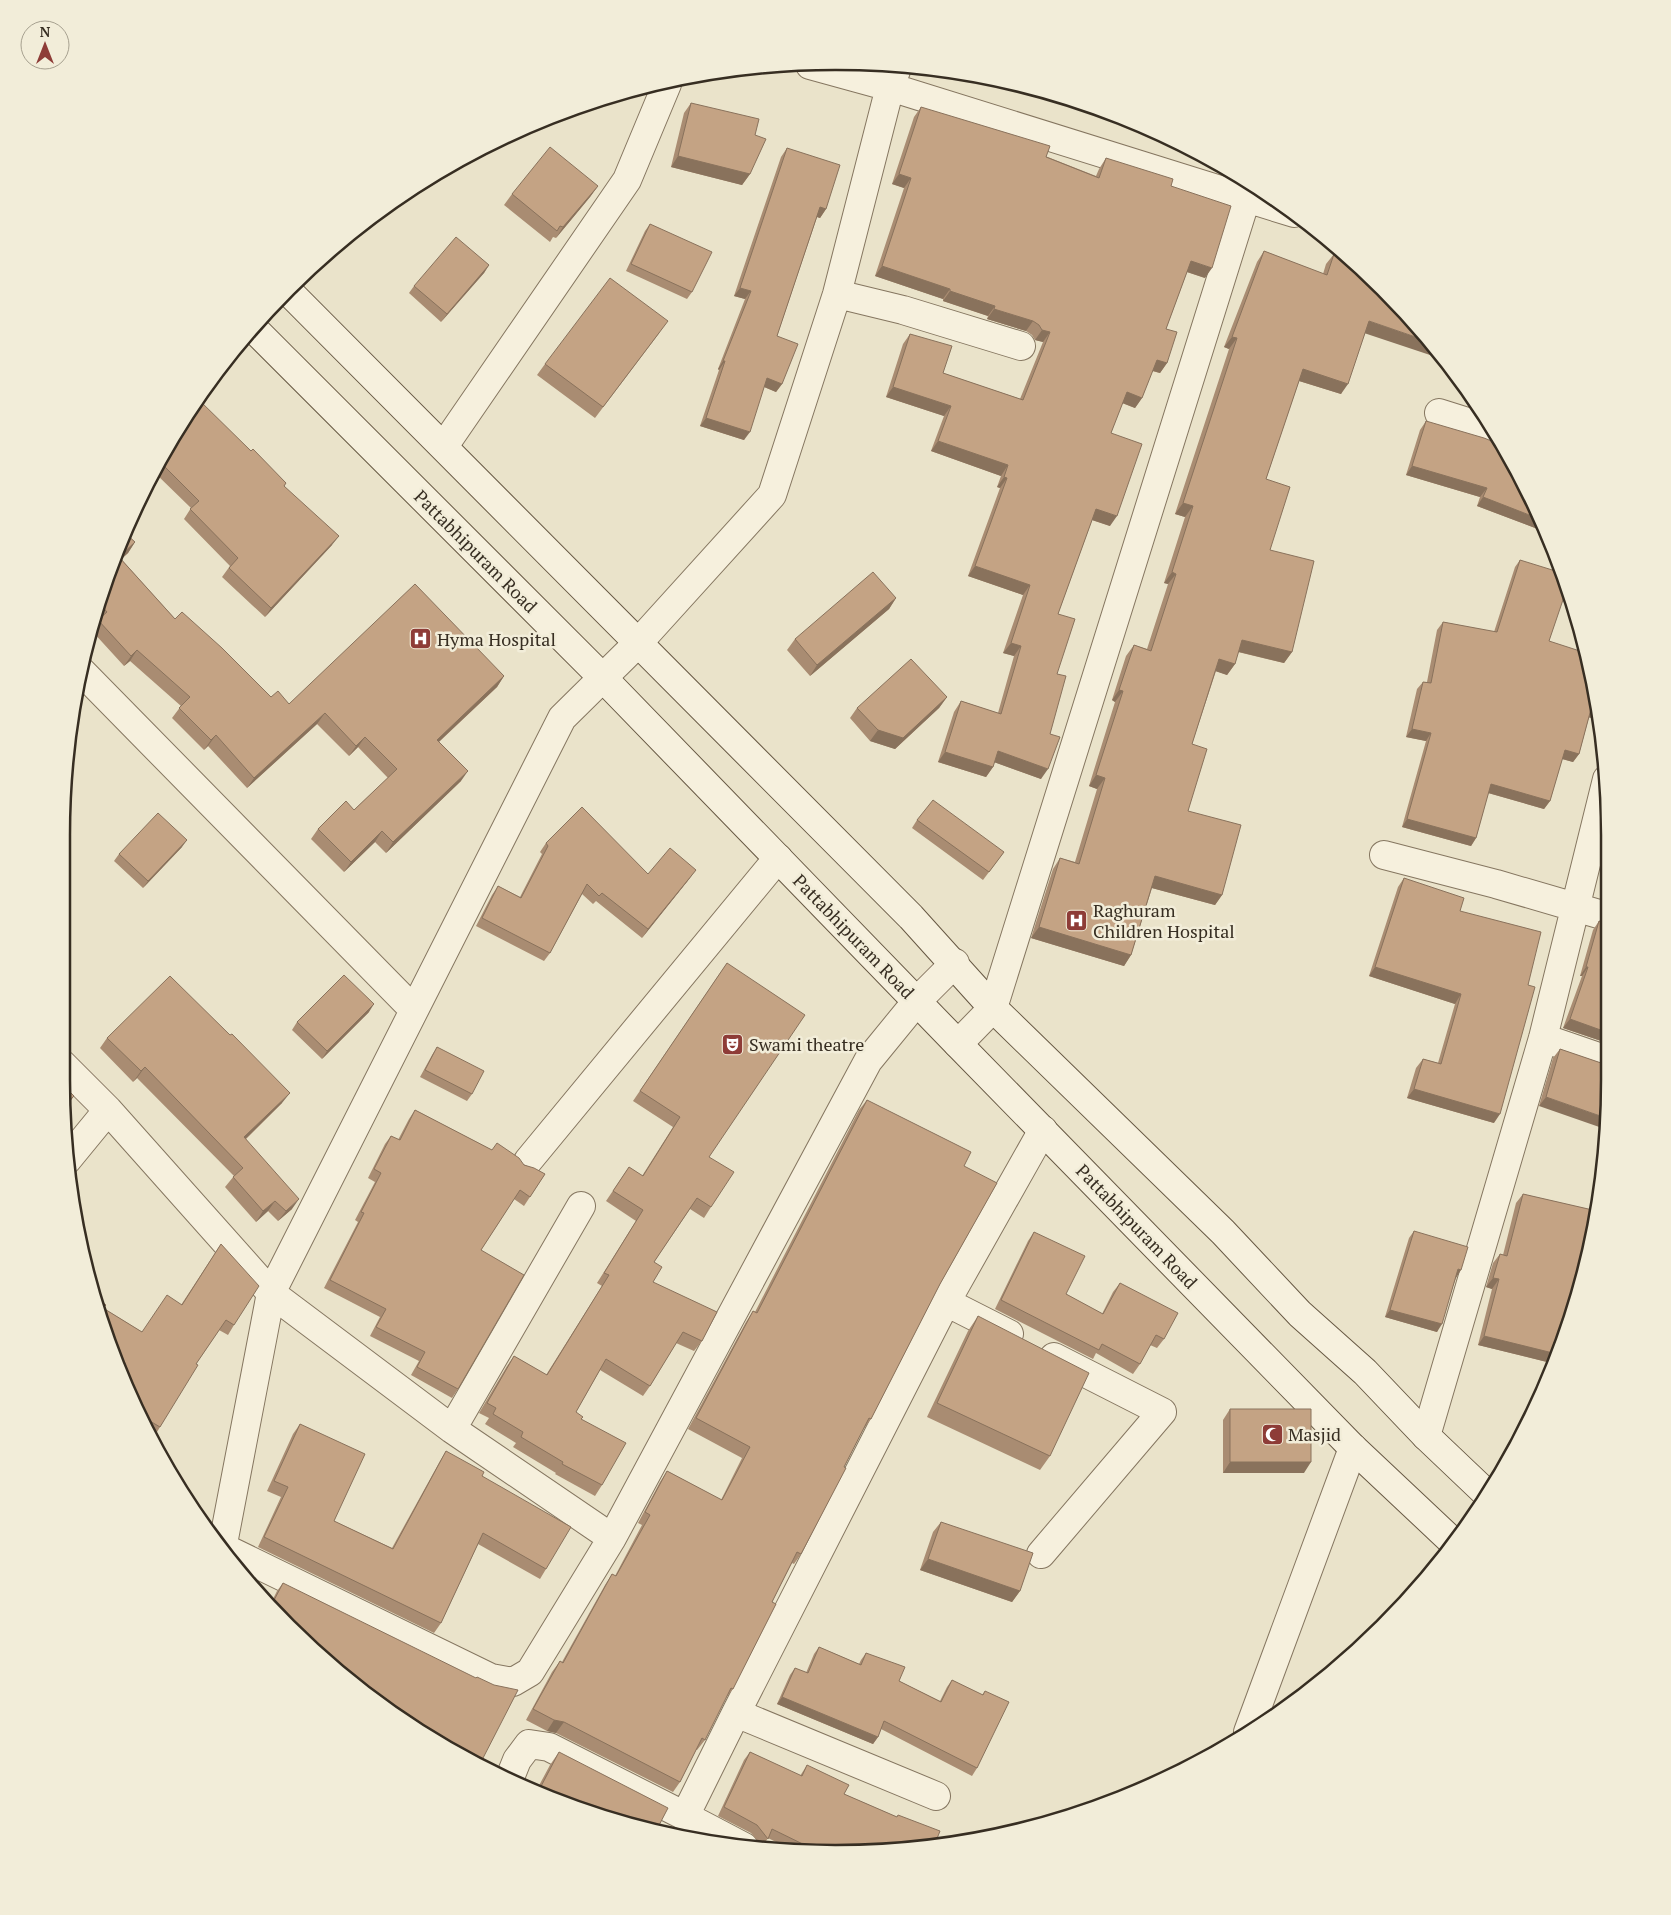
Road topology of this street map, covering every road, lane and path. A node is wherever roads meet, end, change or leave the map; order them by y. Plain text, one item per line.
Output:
1 (854, 71) edge
2 (894, 76) edge
3 (666, 90) edge
4 (1248, 192) edge
5 (837, 294) junction
6 (293, 296) edge
7 (258, 333) edge
8 (1021, 346) dead end
9 (1439, 413) dead end
10 (1482, 427) edge
11 (444, 446) junction
12 (638, 643) junction
13 (87, 677) edge
14 (602, 678) junction
15 (1600, 809) edge
16 (1384, 855) dead end
17 (778, 858) junction
18 (1577, 908) junction
19 (1601, 915) edge
20 (954, 963) junction
21 (917, 1001) junction
22 (993, 1008) junction
23 (414, 1010) junction
24 (1543, 1038) junction
25 (958, 1044) junction
26 (1601, 1058) edge
27 (70, 1072) edge
28 (108, 1110) junction
29 (1043, 1130) junction
30 (74, 1150) edge
31 (528, 1161) dead end
32 (581, 1206) dead end
33 (271, 1293) junction
34 (946, 1302) junction
35 (452, 1429) junction
36 (1426, 1436) junction
37 (1353, 1448) junction
38 (1482, 1489) edge
39 (612, 1538) junction
40 (1449, 1538) edge
41 (224, 1540) edge
42 (235, 1554) edge
43 (1041, 1554) dead end
44 (736, 1712) junction
45 (1252, 1722) edge
46 (512, 1773) edge
47 (936, 1796) dead end
48 (685, 1816) junction
49 (723, 1836) edge

1 - 2 street
2 - 4 street
2 - 5 street
3 - 11 street
4 - 22 street
5 - 8 street
5 - 12 street
6 - 11 street
7 - 14 street, Pattabhipuram Road
9 - 10 street
11 - 12 street
12 - 14 street
12 - 20 street
13 - 23 street
14 - 17 street, Pattabhipuram Road
14 - 23 street
15 - 18 street
16 - 18 street
17 - 21 street, Pattabhipuram Road
17 - 31 street
18 - 19 street
18 - 24 street
20 - 21 street
20 - 22 street
21 - 25 street, Pattabhipuram Road
21 - 39 street
22 - 25 street
22 - 36 street
23 - 33 street
24 - 26 street
24 - 36 street
25 - 29 street, Pattabhipuram Road
27 - 28 street
28 - 30 street
28 - 33 street
29 - 34 street
29 - 37 street, Pattabhipuram Road
32 - 35 street
33 - 35 street
33 - 41 street
34 - 43 street
34 - 44 street
35 - 39 street
36 - 38 street
37 - 40 street, Pattabhipuram Road
37 - 45 street
39 - 42 street
44 - 47 street
44 - 48 street
46 - 48 street
48 - 49 street

